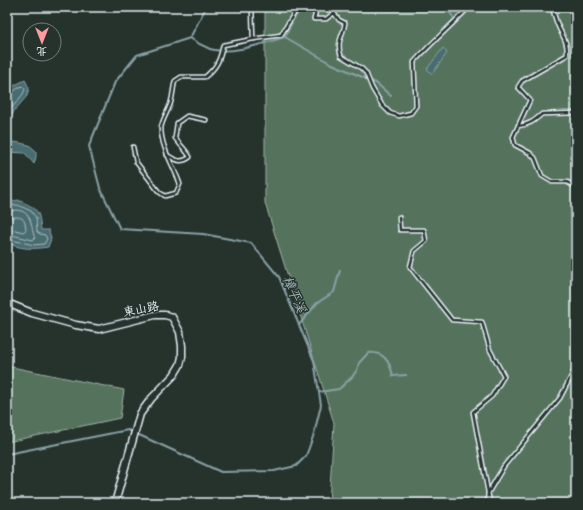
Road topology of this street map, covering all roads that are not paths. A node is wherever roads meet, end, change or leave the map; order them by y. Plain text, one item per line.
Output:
1 (252, 7) edge
2 (298, 7) edge
3 (316, 7) edge
4 (469, 7) edge
5 (552, 7) edge
6 (253, 39) junction
7 (576, 113) edge
8 (206, 120) dead end
9 (518, 126) junction
10 (133, 147) dead end
11 (167, 155) junction
12 (576, 196) edge
13 (399, 217) dead end
14 (7, 303) edge
15 (576, 367) edge
16 (488, 494) junction
17 (115, 503) edge
18 (487, 503) edge
19 (490, 503) edge

1 - 6 lane
2 - 6 lane
3 - 4 lane
5 - 9 lane
6 - 11 lane
7 - 9 lane
8 - 11 lane
9 - 12 lane
10 - 11 lane
13 - 16 lane
14 - 17 street, 東山路
15 - 16 lane
16 - 18 lane
16 - 19 lane

